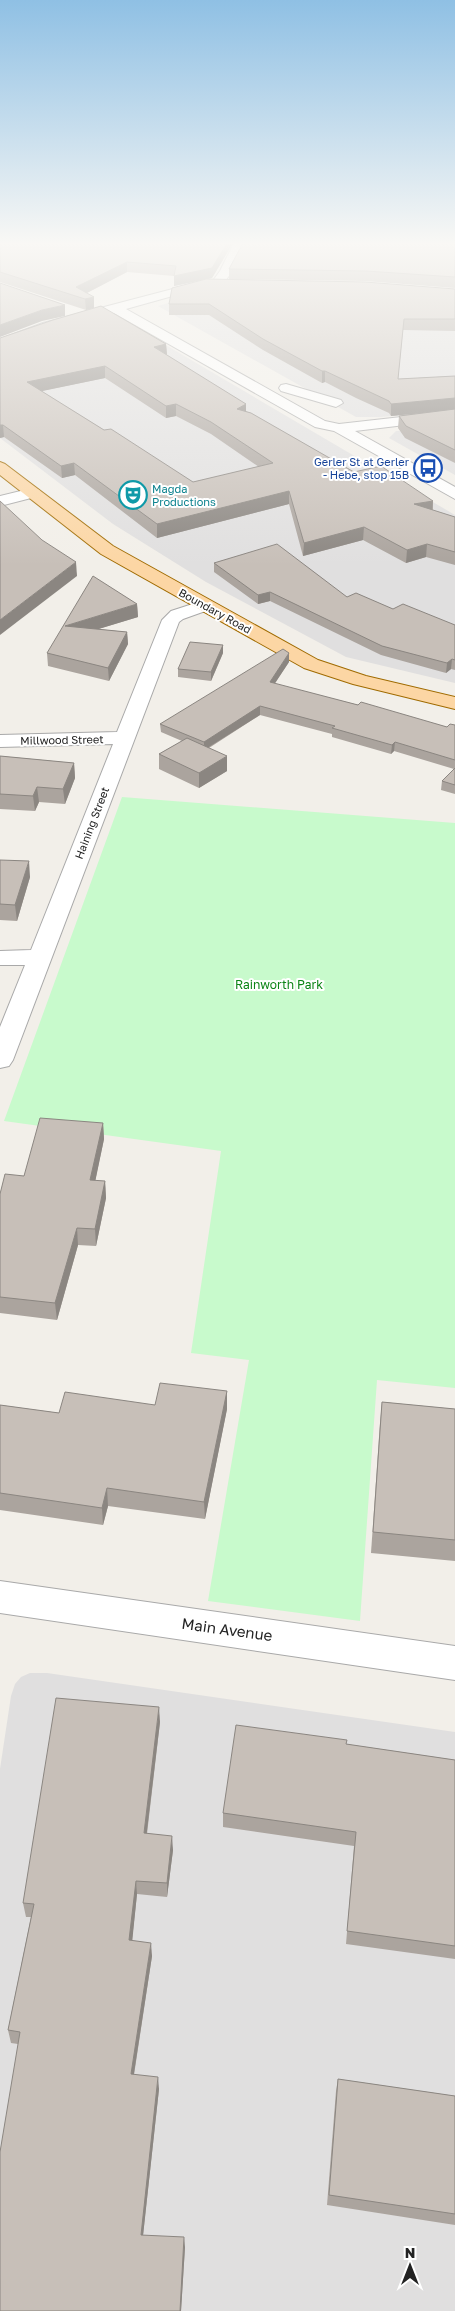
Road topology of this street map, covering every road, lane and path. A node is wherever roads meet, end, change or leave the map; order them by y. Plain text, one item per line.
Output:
1 (191, 351) edge
2 (336, 403) dead end
3 (455, 415) edge
4 (414, 421) junction
5 (455, 421) edge
6 (339, 428) junction
7 (0, 467) edge
8 (33, 493) junction
9 (455, 494) edge
10 (0, 501) edge
11 (205, 605) junction
12 (455, 703) edge
13 (124, 738) junction
14 (0, 741) edge
15 (40, 957) junction
16 (0, 958) edge
17 (0, 1060) edge
18 (0, 1597) edge
19 (455, 1663) edge

1 - 6 street
2 - 6 street
3 - 4 street
4 - 5 street
4 - 6 street
6 - 9 street
7 - 8 main road, Boundary Road
8 - 10 street
8 - 11 main road, Boundary Road
11 - 12 main road, Boundary Road
11 - 13 street, Haining Street
13 - 14 street, Millwood Street
13 - 15 street, Haining Street
15 - 16 street
15 - 17 street, Haining Street
18 - 19 street, Main Avenue

